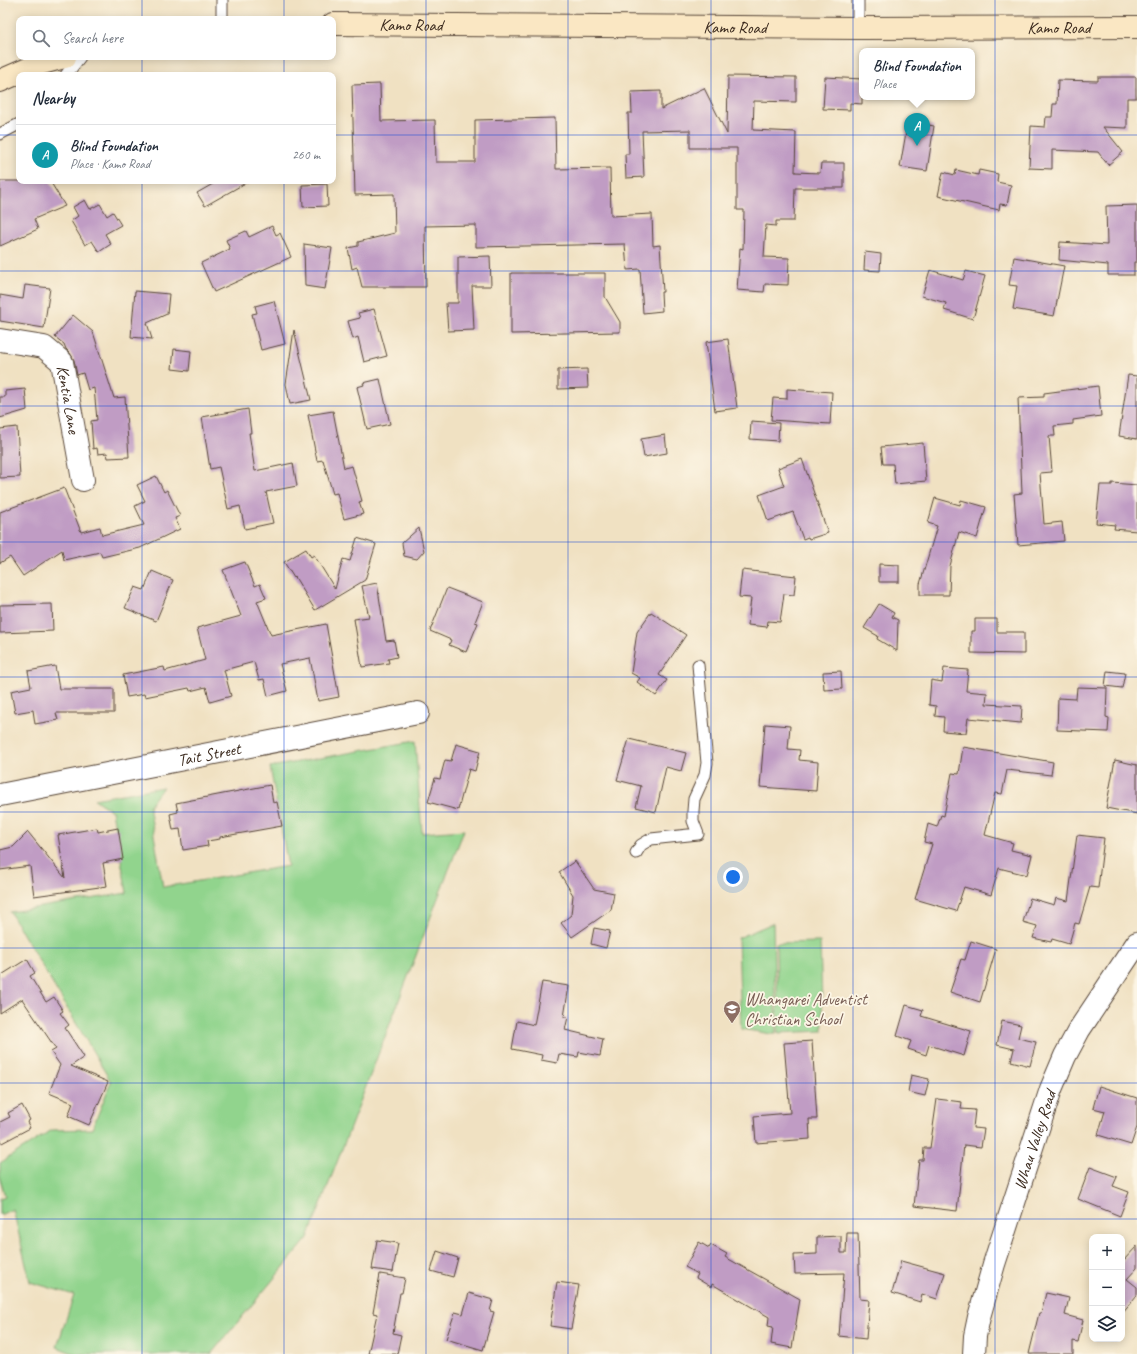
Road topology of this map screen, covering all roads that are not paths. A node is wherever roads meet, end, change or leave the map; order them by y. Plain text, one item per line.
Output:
1 (222, 0) edge
2 (858, 0) edge
3 (222, 16) edge
4 (336, 24) edge
5 (1137, 27) edge
6 (858, 28) junction
7 (54, 60) edge
8 (78, 60) edge
9 (21, 72) edge
10 (68, 72) edge
11 (16, 74) edge
12 (0, 81) edge
13 (16, 126) edge
14 (0, 134) edge
15 (0, 340) edge
16 (83, 480) dead end
17 (698, 665) dead end
18 (418, 712) dead end
19 (0, 795) edge
20 (636, 853) dead end
21 (1137, 942) edge
22 (974, 1354) edge

1 - 3 lane
2 - 6 lane
4 - 6 main road, Kamo Road
5 - 6 main road, Kamo Road
7 - 9 main road
8 - 10 lane
11 - 12 main road
13 - 14 lane
15 - 16 street, Kentia Lane
17 - 20 lane
18 - 19 street, Tait Street
21 - 22 street, Whau Valley Road

